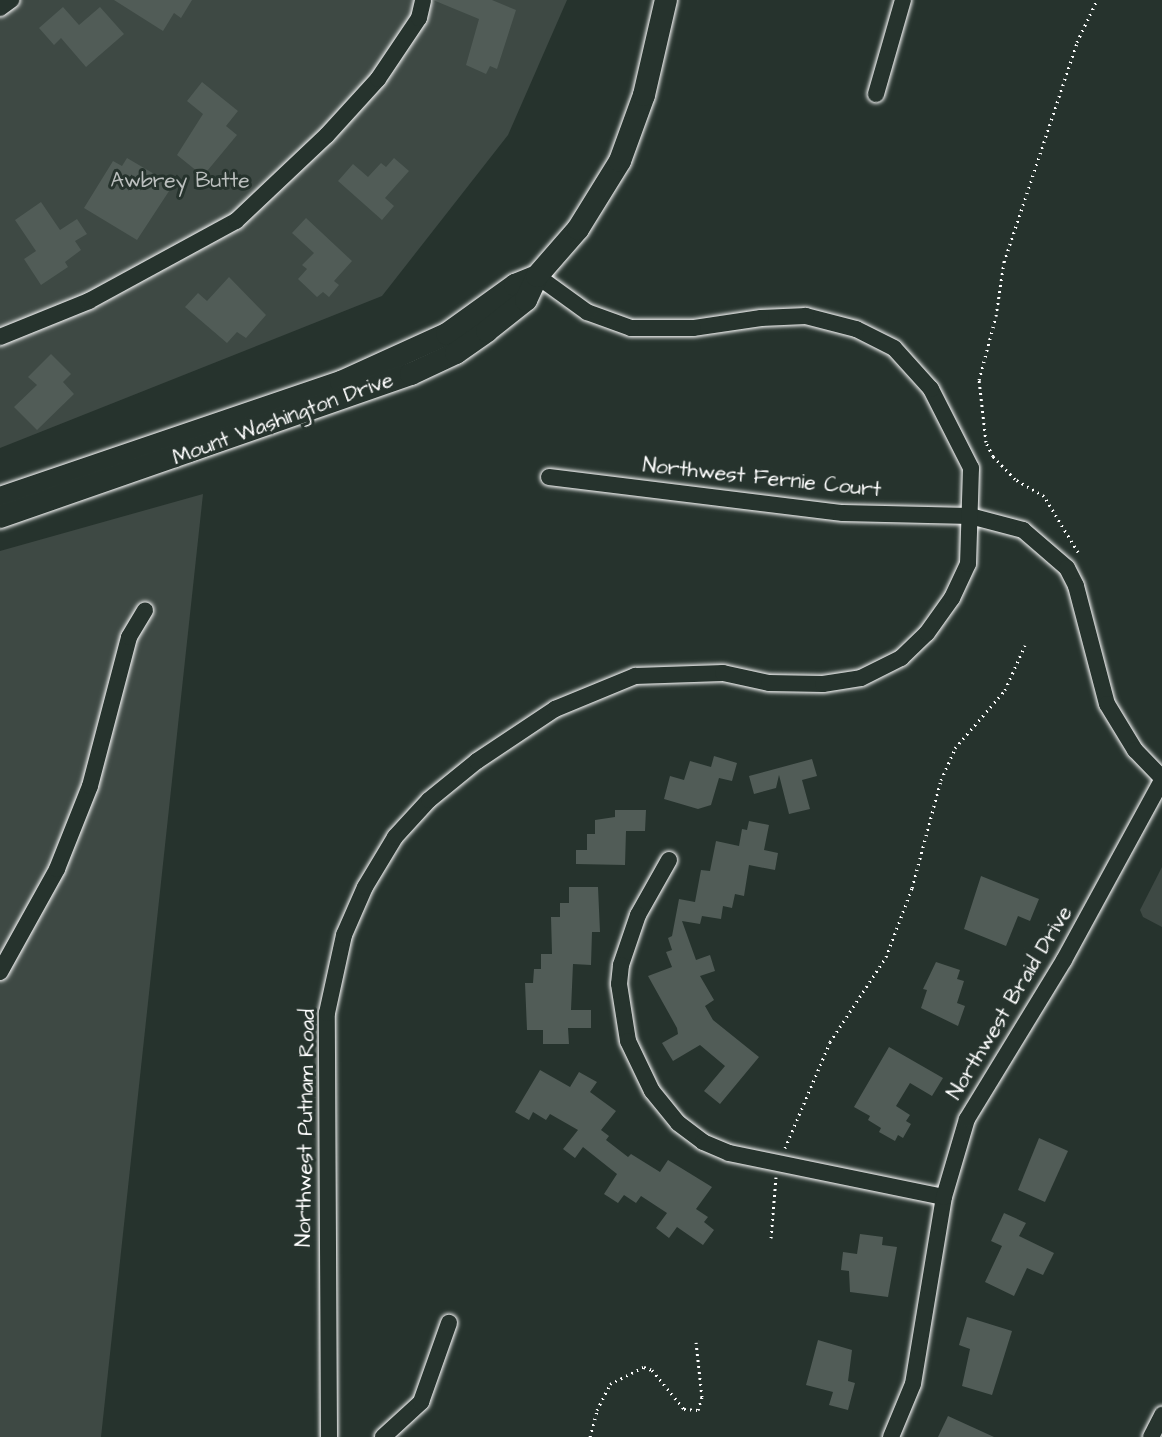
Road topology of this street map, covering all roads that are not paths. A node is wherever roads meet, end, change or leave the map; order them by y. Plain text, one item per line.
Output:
1 (11, 0) edge
2 (423, 0) edge
3 (666, 0) edge
4 (903, 0) edge
5 (0, 8) edge
6 (876, 94) dead end
7 (537, 276) junction
8 (0, 338) edge
9 (549, 477) dead end
10 (0, 498) edge
11 (970, 516) junction
12 (0, 517) edge
13 (145, 610) dead end
14 (1162, 779) edge
15 (669, 860) dead end
16 (0, 972) edge
17 (944, 1197) junction
18 (449, 1323) dead end
19 (1162, 1415) edge
20 (329, 1437) edge
21 (383, 1437) edge
22 (891, 1437) edge
23 (1151, 1437) edge

1 - 5 street
2 - 8 street
3 - 7 main road, Mount Washington Drive
4 - 6 street
7 - 10 main road, Mount Washington Drive
7 - 11 street, Northwest Putnam Road
7 - 12 main road, Mount Washington Drive
9 - 11 street, Northwest Fernie Court
11 - 14 street, Northwest Fernie Court
11 - 20 street, Northwest Putnam Road
13 - 16 street
14 - 17 street, Northwest Braid Drive
15 - 17 street
17 - 22 street, Northwest Braid Drive
18 - 21 street
19 - 23 street

